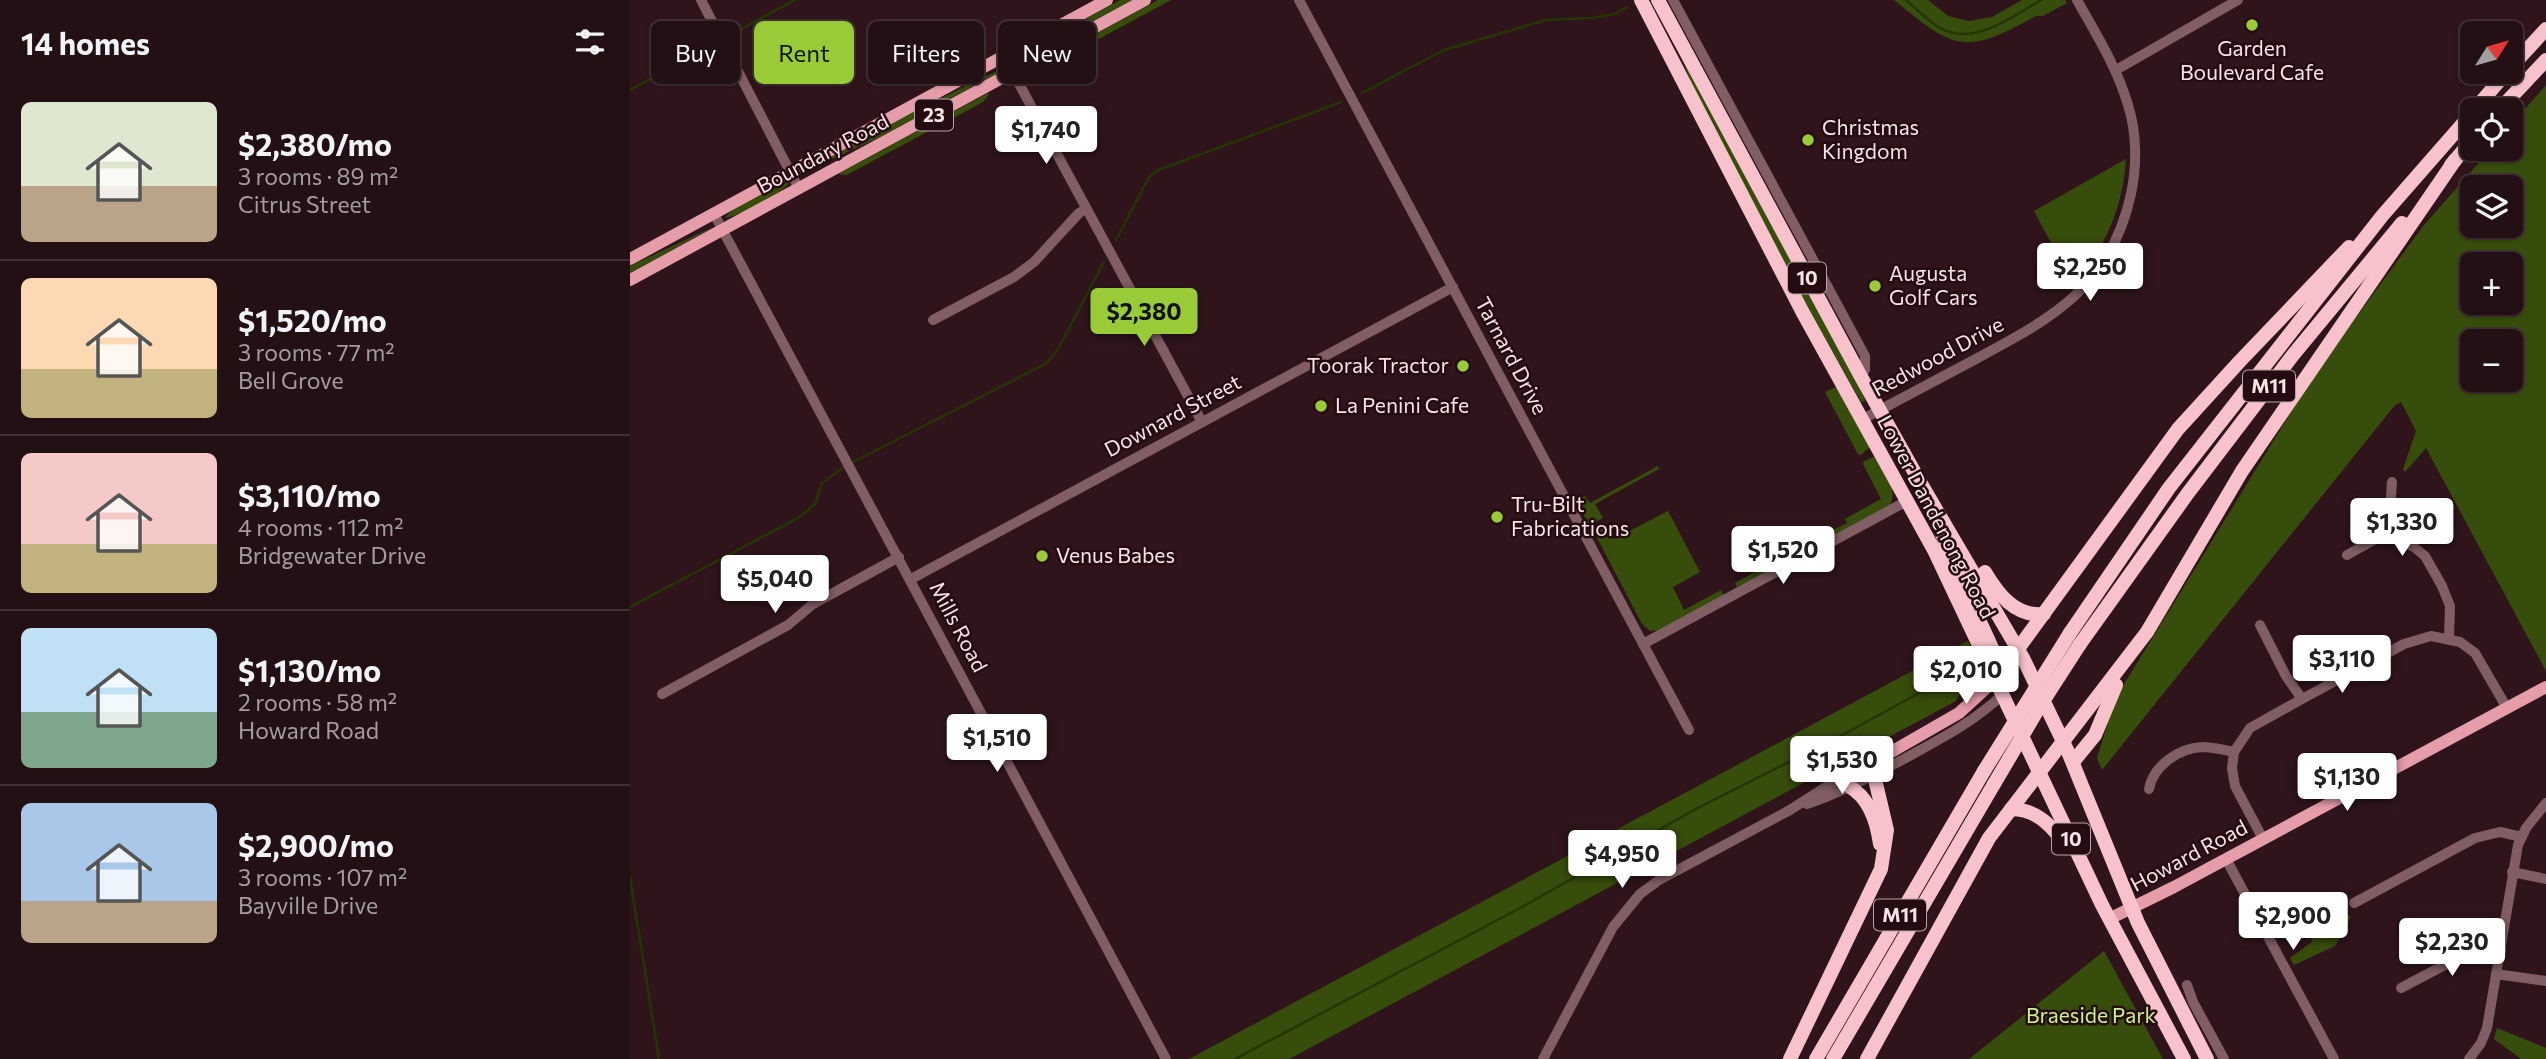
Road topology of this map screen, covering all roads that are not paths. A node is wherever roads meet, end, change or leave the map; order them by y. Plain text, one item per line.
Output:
1 (701, 0) edge
2 (1107, 0) edge
3 (1145, 0) edge
4 (1299, 0) edge
5 (1641, 0) edge
6 (1658, 0) edge
7 (1673, 0) edge
8 (2077, 0) edge
9 (2238, 0) edge
10 (1068, 21) edge
11 (1096, 27) edge
12 (2546, 29) edge
13 (2524, 53) edge
14 (998, 59) edge
15 (2546, 60) edge
16 (2116, 70) junction
17 (998, 80) edge
18 (1019, 84) edge
19 (2497, 84) edge
20 (2484, 98) edge
21 (2510, 98) edge
22 (2460, 126) edge
23 (2460, 154) edge
24 (2455, 160) junction
25 (790, 172) junction
26 (2413, 182) junction
27 (799, 188) junction
28 (1086, 209) junction
29 (713, 214) junction
30 (722, 230) junction
31 (630, 259) edge
32 (630, 280) edge
33 (1453, 287) junction
34 (933, 320) dead end
35 (1860, 375) junction
36 (1881, 409) junction
37 (1861, 420) junction
38 (1202, 422) junction
39 (2392, 482) dead end
40 (1927, 495) junction
41 (1907, 501) junction
42 (1938, 514) junction
43 (2390, 531) junction
44 (2347, 555) dead end
45 (899, 557) junction
46 (911, 579) junction
47 (2044, 614) junction
48 (2260, 625) dead end
49 (2449, 638) junction
50 (1643, 644) junction
51 (2138, 644) junction
52 (2019, 650) junction
53 (1999, 675) junction
54 (2546, 687) edge
55 (662, 694) dead end
56 (2003, 694) junction
57 (2302, 699) junction
58 (2507, 708) junction
59 (1689, 730) dead end
60 (2064, 743) junction
61 (2234, 752) junction
62 (1879, 758) junction
63 (2073, 762) junction
64 (2039, 773) junction
65 (1874, 775) junction
66 (1850, 787) junction
67 (2149, 789) dead end
68 (2546, 803) edge
69 (2011, 808) junction
70 (1790, 810) junction
71 (2522, 836) junction
72 (2263, 839) junction
73 (2226, 859) junction
74 (1882, 863) junction
75 (2512, 872) junction
76 (2546, 878) edge
77 (2354, 903) dead end
78 (2132, 908) junction
79 (2106, 912) junction
80 (2501, 950) junction
81 (2496, 974) junction
82 (2546, 981) edge
83 (2187, 985) dead end
84 (2169, 986) junction
85 (2401, 988) dead end
86 (2195, 1005) junction
87 (1166, 1059) edge
88 (1543, 1059) edge
89 (1790, 1059) edge
90 (1816, 1059) edge
91 (1833, 1059) edge
92 (1867, 1059) edge
93 (2185, 1059) edge
94 (2207, 1059) edge
95 (2224, 1059) edge
96 (2334, 1059) edge
97 (2469, 1059) edge

1 - 25 street
2 - 10 main road, Boundary Road / 23
3 - 11 main road, Boundary Road / 23
4 - 33 street, Tarnard Drive
5 - 37 highway, Lower Dandenong Road / 10
6 - 35 highway, Lower Dandenong Road / 10
7 - 35 street, Lower Dandenong Road
8 - 16 street, Redwood Drive
9 - 16 street
12 - 13 highway
14 - 25 main road, Boundary Road / 23
15 - 21 highway
16 - 36 street, Redwood Drive
17 - 27 main road, Boundary Road / 23
18 - 28 street
19 - 20 highway, M11
22 - 26 highway, M11
23 - 24 highway, M11
24 - 51 highway
24 - 91 highway, M11, bridge
25 - 27 street
25 - 29 main road, Boundary Road / 23
26 - 47 highway
26 - 90 highway, M11, bridge
27 - 30 main road, Boundary Road / 23
28 - 34 street
28 - 38 street
29 - 30 street, Mills Road
29 - 31 main road, Boundary Road / 23
30 - 32 main road, Boundary Road / 23
30 - 45 street, Mills Road
33 - 38 street, Downard Street
33 - 50 street, Tarnard Drive
35 - 36 highway, Lower Dandenong Road / 10
36 - 37 street, Redwood Drive
36 - 40 highway, Lower Dandenong Road / 10
37 - 41 highway, Lower Dandenong Road / 10
38 - 46 street, Downard Street
39 - 43 street
40 - 42 highway, Lower Dandenong Road / 10
40 - 53 highway
41 - 50 street
41 - 53 highway, Lower Dandenong Road / 10
42 - 47 highway
42 - 52 highway, Lower Dandenong Road / 10
43 - 44 street
43 - 49 street
45 - 46 street, Mills Road
45 - 55 street
46 - 87 street, Mills Road
47 - 52 highway
48 - 57 street
49 - 57 street
49 - 58 street
50 - 59 street, Tarnard Drive
51 - 60 highway
51 - 63 highway
52 - 53 highway
52 - 60 highway, Lower Dandenong Road / 10
53 - 56 highway
53 - 62 main road
54 - 58 main road, Howard Road
56 - 64 highway, 10
56 - 65 street
57 - 61 street
58 - 72 main road, Howard Road
60 - 63 highway, Lower Dandenong Road / 10
60 - 64 highway
61 - 67 street
61 - 72 street
62 - 65 main road
62 - 70 street
63 - 78 highway, Lower Dandenong Road / 10
64 - 69 highway
64 - 79 highway, 10
65 - 66 street
65 - 74 highway
66 - 70 street
66 - 74 highway
68 - 71 street
69 - 79 highway
69 - 92 highway
70 - 88 street
71 - 75 street
71 - 77 street
72 - 73 main road, Howard Road
73 - 78 main road, Howard Road
73 - 96 street
74 - 89 highway
75 - 76 street
75 - 80 street
78 - 79 main road, Howard Road
78 - 84 highway, Lower Dandenong Road / 10
79 - 93 highway, 10
80 - 81 street
80 - 85 street
81 - 82 street
81 - 97 street
83 - 86 street, Lower Dandenong Road
84 - 86 street, Lower Dandenong Road
84 - 94 highway, Lower Dandenong Road / 10
86 - 95 street, Lower Dandenong Road

